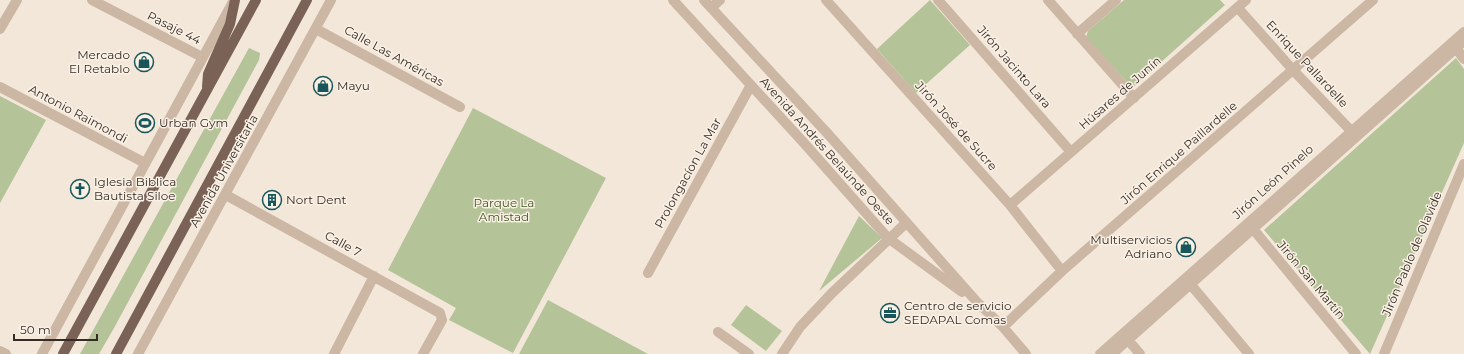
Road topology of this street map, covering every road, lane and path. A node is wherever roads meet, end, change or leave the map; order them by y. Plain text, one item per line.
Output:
1 (17, 0) edge
2 (92, 0) edge
3 (234, 0) edge
4 (256, 0) edge
5 (307, 0) edge
6 (311, 0) edge
7 (331, 0) edge
8 (673, 0) edge
9 (704, 0) edge
10 (720, 0) edge
11 (826, 0) edge
12 (938, 0) edge
13 (1048, 0) edge
14 (1116, 0) edge
15 (1246, 0) edge
16 (1373, 0) edge
17 (711, 8) junction
18 (1238, 8) junction
19 (302, 9) junction
20 (316, 28) junction
21 (0, 29) edge
22 (1464, 32) edge
23 (1077, 34) junction
24 (1464, 41) edge
25 (1454, 45) junction
26 (202, 57) junction
27 (1464, 59) edge
28 (1293, 70) junction
29 (751, 85) junction
30 (0, 86) edge
31 (206, 94) junction
32 (1134, 98) junction
33 (460, 107) dead end
34 (1354, 134) junction
35 (1071, 152) junction
36 (145, 163) junction
37 (1464, 164) edge
38 (226, 195) junction
39 (1010, 205) junction
40 (906, 223) junction
41 (1250, 226) junction
42 (888, 238) junction
43 (1062, 271) junction
44 (648, 273) dead end
45 (374, 276) junction
46 (1188, 281) junction
47 (977, 302) junction
48 (1003, 327) junction
49 (718, 332) dead end
50 (1125, 337) junction
51 (0, 351) edge
52 (743, 352) edge
53 (6, 354) edge
54 (42, 354) edge
55 (63, 354) edge
56 (116, 354) edge
57 (138, 354) edge
58 (334, 354) edge
59 (423, 354) edge
60 (782, 354) edge
61 (1026, 354) edge
62 (1100, 354) edge
63 (1112, 354) edge
64 (1140, 354) edge
65 (1249, 354) edge
66 (1356, 354) edge
67 (1384, 354) edge

1 - 21 street
2 - 26 street, Pasaje 44
3 - 26 street
3 - 31 main road
4 - 31 main road
5 - 19 main road, Avenida Universitaria
6 - 19 main road
7 - 20 street, Avenida Universitaria
8 - 29 street, Avenida Andrés Belaúnde Oeste
9 - 17 street, Avenida Andrés Belaúnde Oeste
10 - 17 street
11 - 39 street, Jirón José de Sucre
12 - 35 street, Jirón Jacinto Lara
13 - 23 street
14 - 23 street
15 - 18 street, Húsares de Junín
16 - 28 street, Jirón Enrique Paillardelle
17 - 40 street, Avenida Andrés Belaúnde Oeste
18 - 28 street, Enrique Pallardelle
18 - 32 street, Húsares de Junín
19 - 56 main road, Avenida Universitaria
20 - 33 street, Calle Las Américas
20 - 38 street, Avenida Universitaria
22 - 25 street, Jirón León Pinelo
23 - 32 street
24 - 25 street, Jirón León Pinelo
25 - 27 street
25 - 34 street, Jirón León Pinelo
26 - 36 street
28 - 34 street, Enrique Pallardelle
28 - 43 street, Jirón Enrique Paillardelle
29 - 42 street, Avenida Andrés Belaúnde Oeste
29 - 44 street, Prolongacíon La Mar
30 - 36 street, Antonio Raimondi
31 - 55 main road
32 - 35 street, Húsares de Junín
34 - 41 street, Jirón León Pinelo
35 - 39 street, Húsares de Junín
36 - 54 street
37 - 67 street, Jirón Pablo de Olavide
38 - 45 street, Calle 7
38 - 57 street, Avenida Universitaria
39 - 43 street, Jirón José de Sucre
40 - 42 street
40 - 47 street, Avenida Andrés Belaúnde Oeste
41 - 46 street, Jirón León Pinelo
41 - 66 street, Jirón San Martín
42 - 47 street, Avenida Andrés Belaúnde Oeste
42 - 60 street
43 - 48 street, Jirón Enrique Paillardelle
45 - 58 street
45 - 59 street, Calle 7
46 - 50 street, Jirón León Pinelo
46 - 65 street
47 - 48 street, Avenida Andrés Belaúnde Oeste
48 - 61 street, Avenida Andrés Belaúnde Oeste
49 - 52 street
50 - 62 street, Jirón León Pinelo
50 - 63 street, Jirón León Pinelo
50 - 64 street
51 - 53 street

